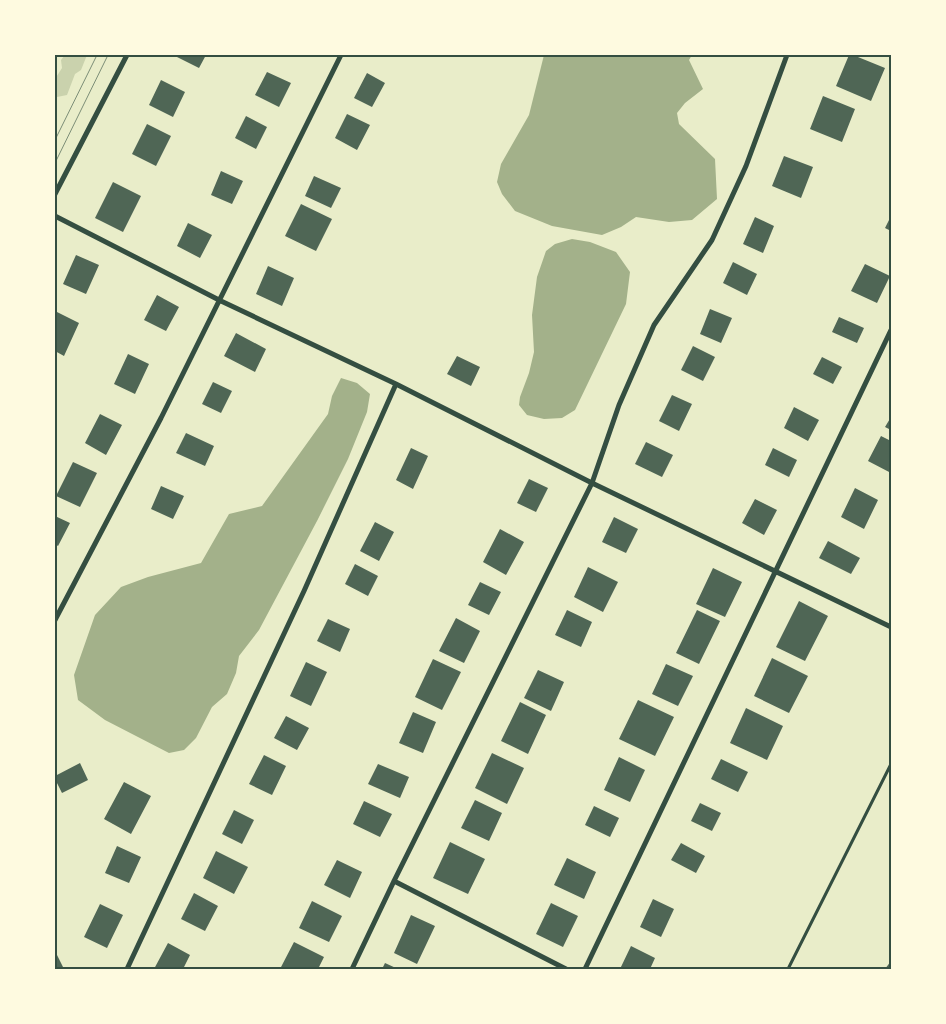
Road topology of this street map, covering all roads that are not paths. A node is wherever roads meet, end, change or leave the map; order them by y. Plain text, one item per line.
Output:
1 (127, 55) edge
2 (341, 55) edge
3 (787, 55) edge
4 (55, 194) edge
5 (55, 216) edge
6 (220, 301) junction
7 (891, 330) edge
8 (396, 384) junction
9 (592, 483) junction
10 (776, 573) junction
11 (55, 620) edge
12 (891, 627) edge
13 (394, 881) junction
14 (127, 969) edge
15 (352, 969) edge
16 (566, 969) edge
17 (585, 969) edge

1 - 4 street
2 - 6 street
3 - 9 street
5 - 6 street
6 - 8 street
6 - 11 street
7 - 10 street
8 - 9 street
8 - 14 street
9 - 10 street
9 - 13 street
10 - 12 street
10 - 17 street
13 - 15 street
13 - 16 street

